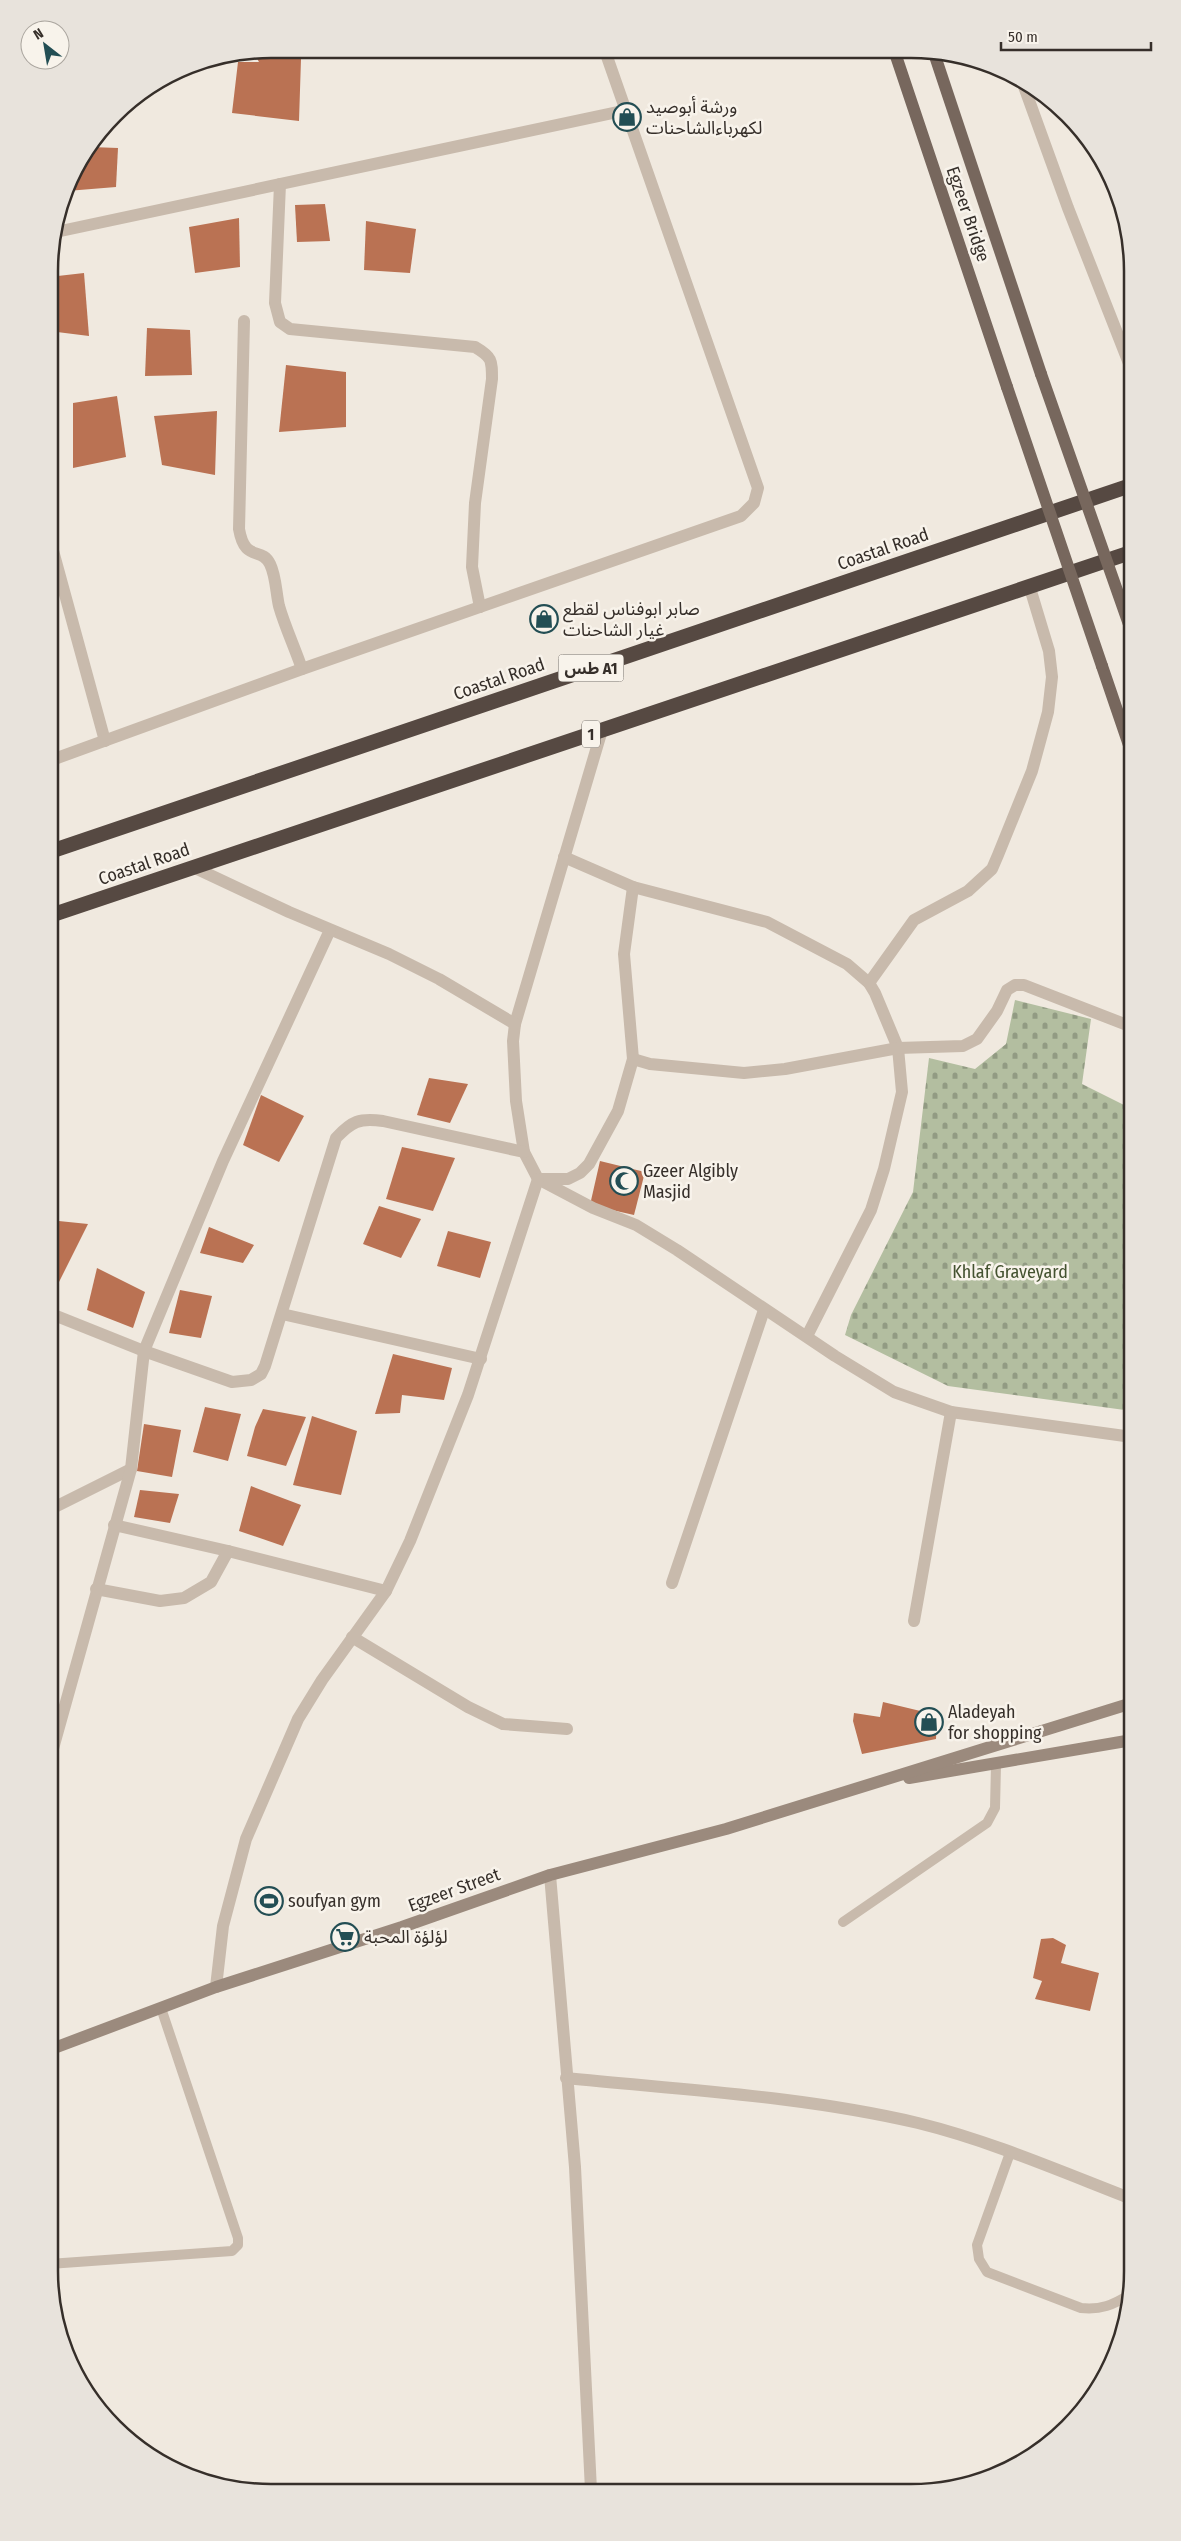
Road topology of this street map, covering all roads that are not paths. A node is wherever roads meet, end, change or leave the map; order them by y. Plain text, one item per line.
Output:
1 (608, 58) edge
2 (897, 58) edge
3 (936, 59) edge
4 (1026, 91) edge
5 (627, 110) junction
6 (280, 184) junction
7 (62, 231) edge
8 (244, 321) dead end
9 (1124, 351) edge
10 (1124, 488) edge
11 (1124, 555) edge
12 (58, 569) edge
13 (1030, 588) junction
14 (480, 607) junction
15 (1124, 610) edge
16 (302, 669) junction
17 (602, 730) junction
18 (1124, 731) edge
19 (105, 741) junction
20 (58, 758) edge
21 (58, 849) edge
22 (564, 857) junction
23 (193, 867) junction
24 (632, 887) junction
25 (58, 913) edge
26 (330, 930) junction
27 (868, 983) junction
28 (515, 1024) junction
29 (1124, 1024) edge
30 (898, 1048) junction
31 (632, 1060) junction
32 (524, 1152) junction
33 (538, 1178) junction
34 (764, 1310) junction
35 (282, 1314) junction
36 (58, 1318) edge
37 (807, 1336) junction
38 (144, 1351) junction
39 (481, 1359) junction
40 (951, 1412) junction
41 (1124, 1436) edge
42 (131, 1469) junction
43 (58, 1506) edge
44 (114, 1525) junction
45 (228, 1551) junction
46 (672, 1583) dead end
47 (96, 1589) junction
48 (386, 1591) junction
49 (914, 1621) dead end
50 (352, 1637) junction
51 (1124, 1705) edge
52 (567, 1729) dead end
53 (58, 1730) edge
54 (1124, 1741) edge
55 (996, 1765) junction
56 (876, 1783) junction
57 (550, 1875) junction
58 (843, 1922) dead end
59 (216, 1988) junction
60 (161, 2008) junction
61 (58, 2047) edge
62 (566, 2078) junction
63 (1010, 2152) junction
64 (1124, 2196) edge
65 (58, 2263) edge
66 (1122, 2300) edge
67 (591, 2484) edge

1 - 5 street
2 - 18 main road, Egzeer Bridge, bridge
3 - 15 main road, Egzeer Bridge, bridge
4 - 9 street
5 - 6 street
5 - 14 street
6 - 7 street
6 - 14 street
8 - 16 street
10 - 21 highway, Coastal Road / طس A1
11 - 13 highway, Coastal Road / 1
12 - 19 street
13 - 17 highway, Coastal Road / 1
13 - 27 street
14 - 16 street
16 - 19 street
17 - 22 street
17 - 23 highway, Coastal Road / 1
19 - 20 street
22 - 24 street
22 - 28 street
23 - 25 highway, Coastal Road / 1
23 - 26 street
24 - 27 street
24 - 31 street
26 - 28 street
26 - 38 street
27 - 30 street
28 - 32 street
29 - 30 street
30 - 31 street
30 - 37 street
31 - 33 street
32 - 33 street
32 - 35 street
33 - 34 street
33 - 39 street
34 - 37 street
34 - 46 street
35 - 38 street
35 - 39 street
36 - 38 street
37 - 40 street
38 - 42 street
39 - 48 street
40 - 41 street
40 - 49 street
42 - 43 street
42 - 44 street
44 - 45 street
44 - 47 street
45 - 47 street
45 - 48 street
47 - 53 street
48 - 50 street
50 - 52 street
50 - 59 street
51 - 56 street, Egzeer Street
54 - 55 street, Egzeer Street
55 - 56 street, Egzeer Street
55 - 58 lane
56 - 57 street, Egzeer Street
57 - 59 street, Egzeer Street
57 - 62 street
59 - 60 street, Egzeer Street
60 - 61 street, Egzeer Street
60 - 65 lane
62 - 63 street
62 - 67 street
63 - 64 street
63 - 66 lane

